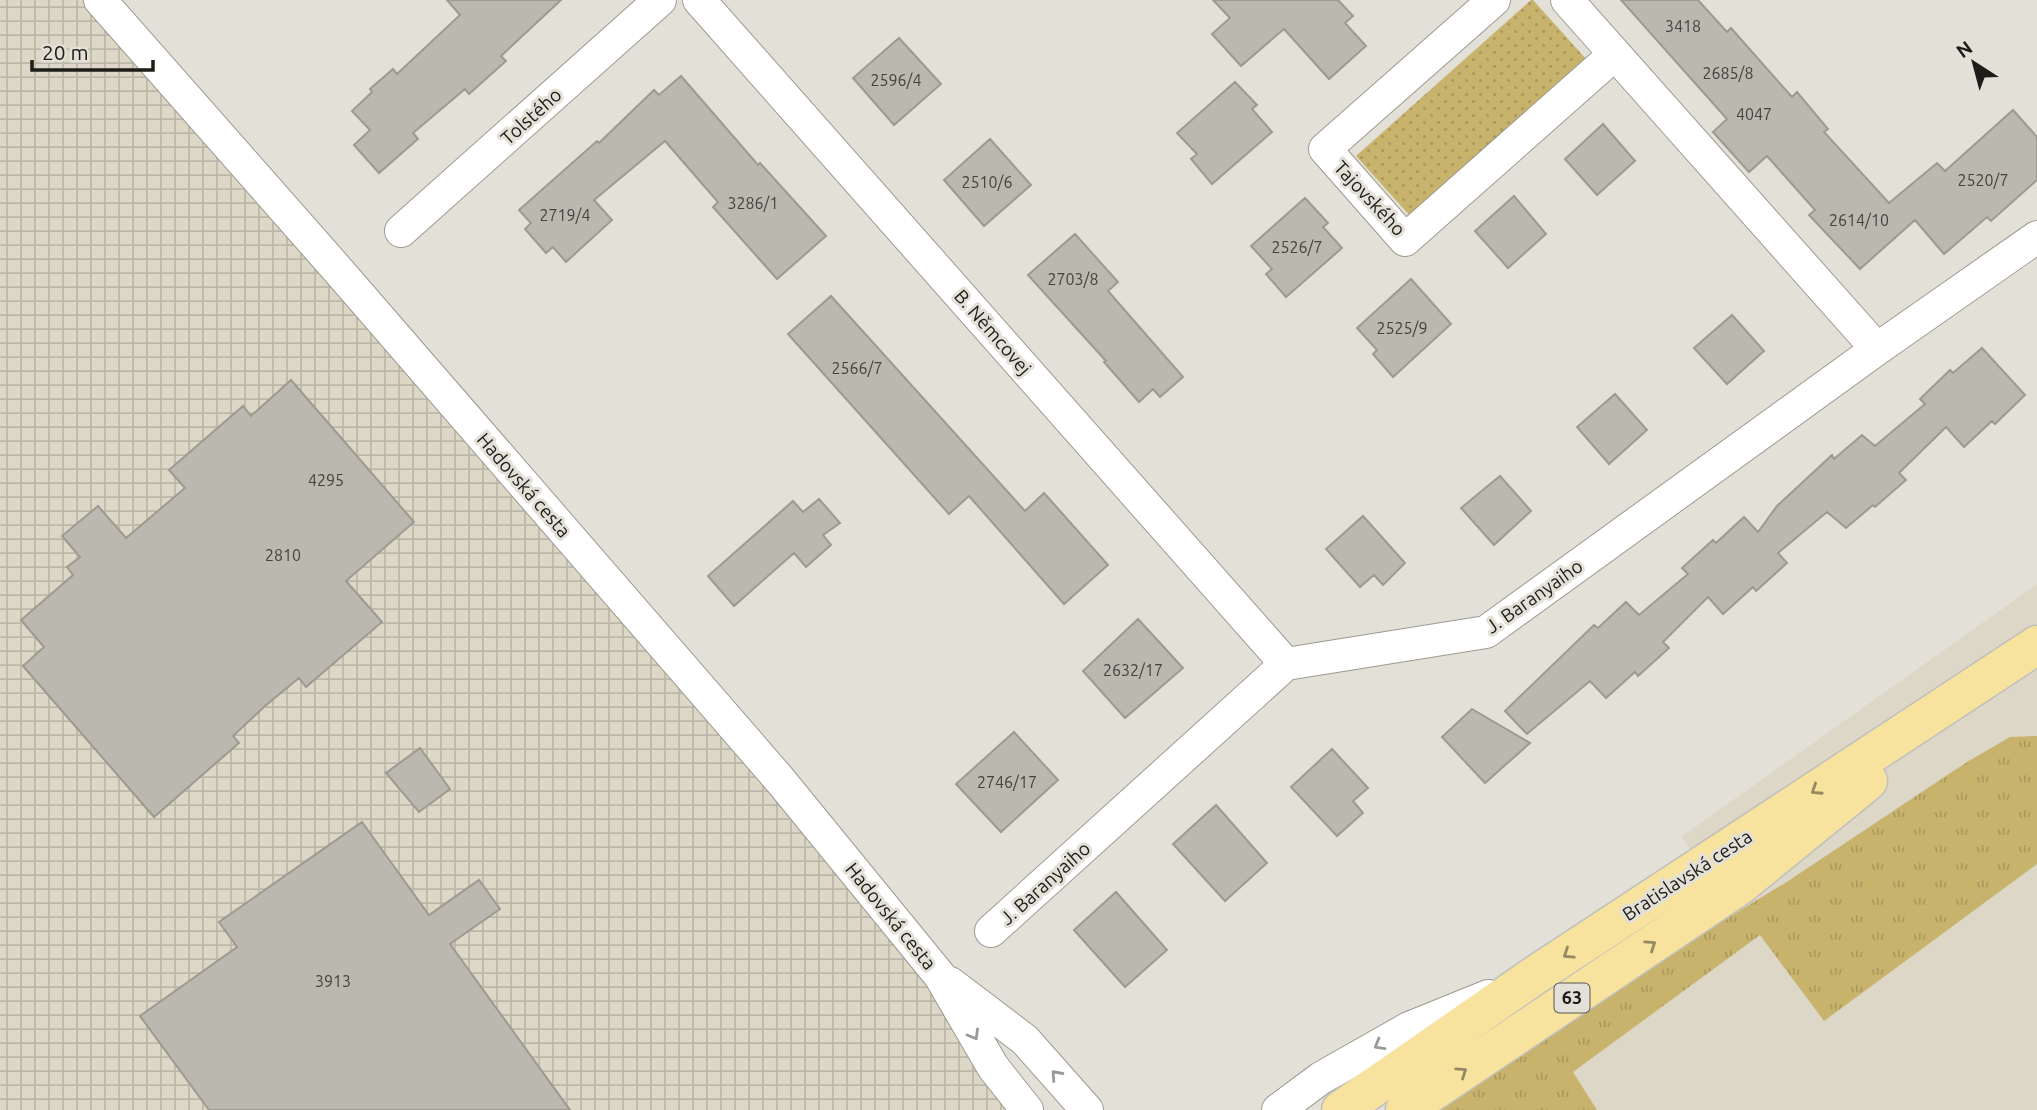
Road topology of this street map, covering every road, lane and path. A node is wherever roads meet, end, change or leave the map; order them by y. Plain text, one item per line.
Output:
1 (100, 0) edge
2 (660, 0) edge
3 (699, 0) edge
4 (1493, 0) edge
5 (1567, 0) edge
6 (1615, 54) junction
7 (401, 231) dead end
8 (2037, 237) edge
9 (1877, 349) junction
10 (2037, 645) edge
11 (1286, 664) junction
12 (991, 931) dead end
13 (940, 976) junction
14 (1531, 978) junction
15 (1087, 1108) edge
16 (1027, 1110) edge
17 (1278, 1110) edge
18 (1341, 1110) edge
19 (1405, 1110) edge

1 - 13 street, Hadovská cesta
2 - 7 street, Tolstého
3 - 11 street, B. Němcovej
4 - 6 street, Tajovského
5 - 6 street
6 - 9 street
8 - 9 street, J. Baranyaiho
9 - 11 street, J. Baranyaiho
10 -> 14 main road, Bratislavská cesta / 63
19 -> 10 main road, Bratislavská cesta / 63
11 - 12 street, J. Baranyaiho
15 -> 13 street, Hadovská cesta
13 -> 16 street, Hadovská cesta
14 -> 17 street
14 - 18 main road, Bratislavská cesta / 63

